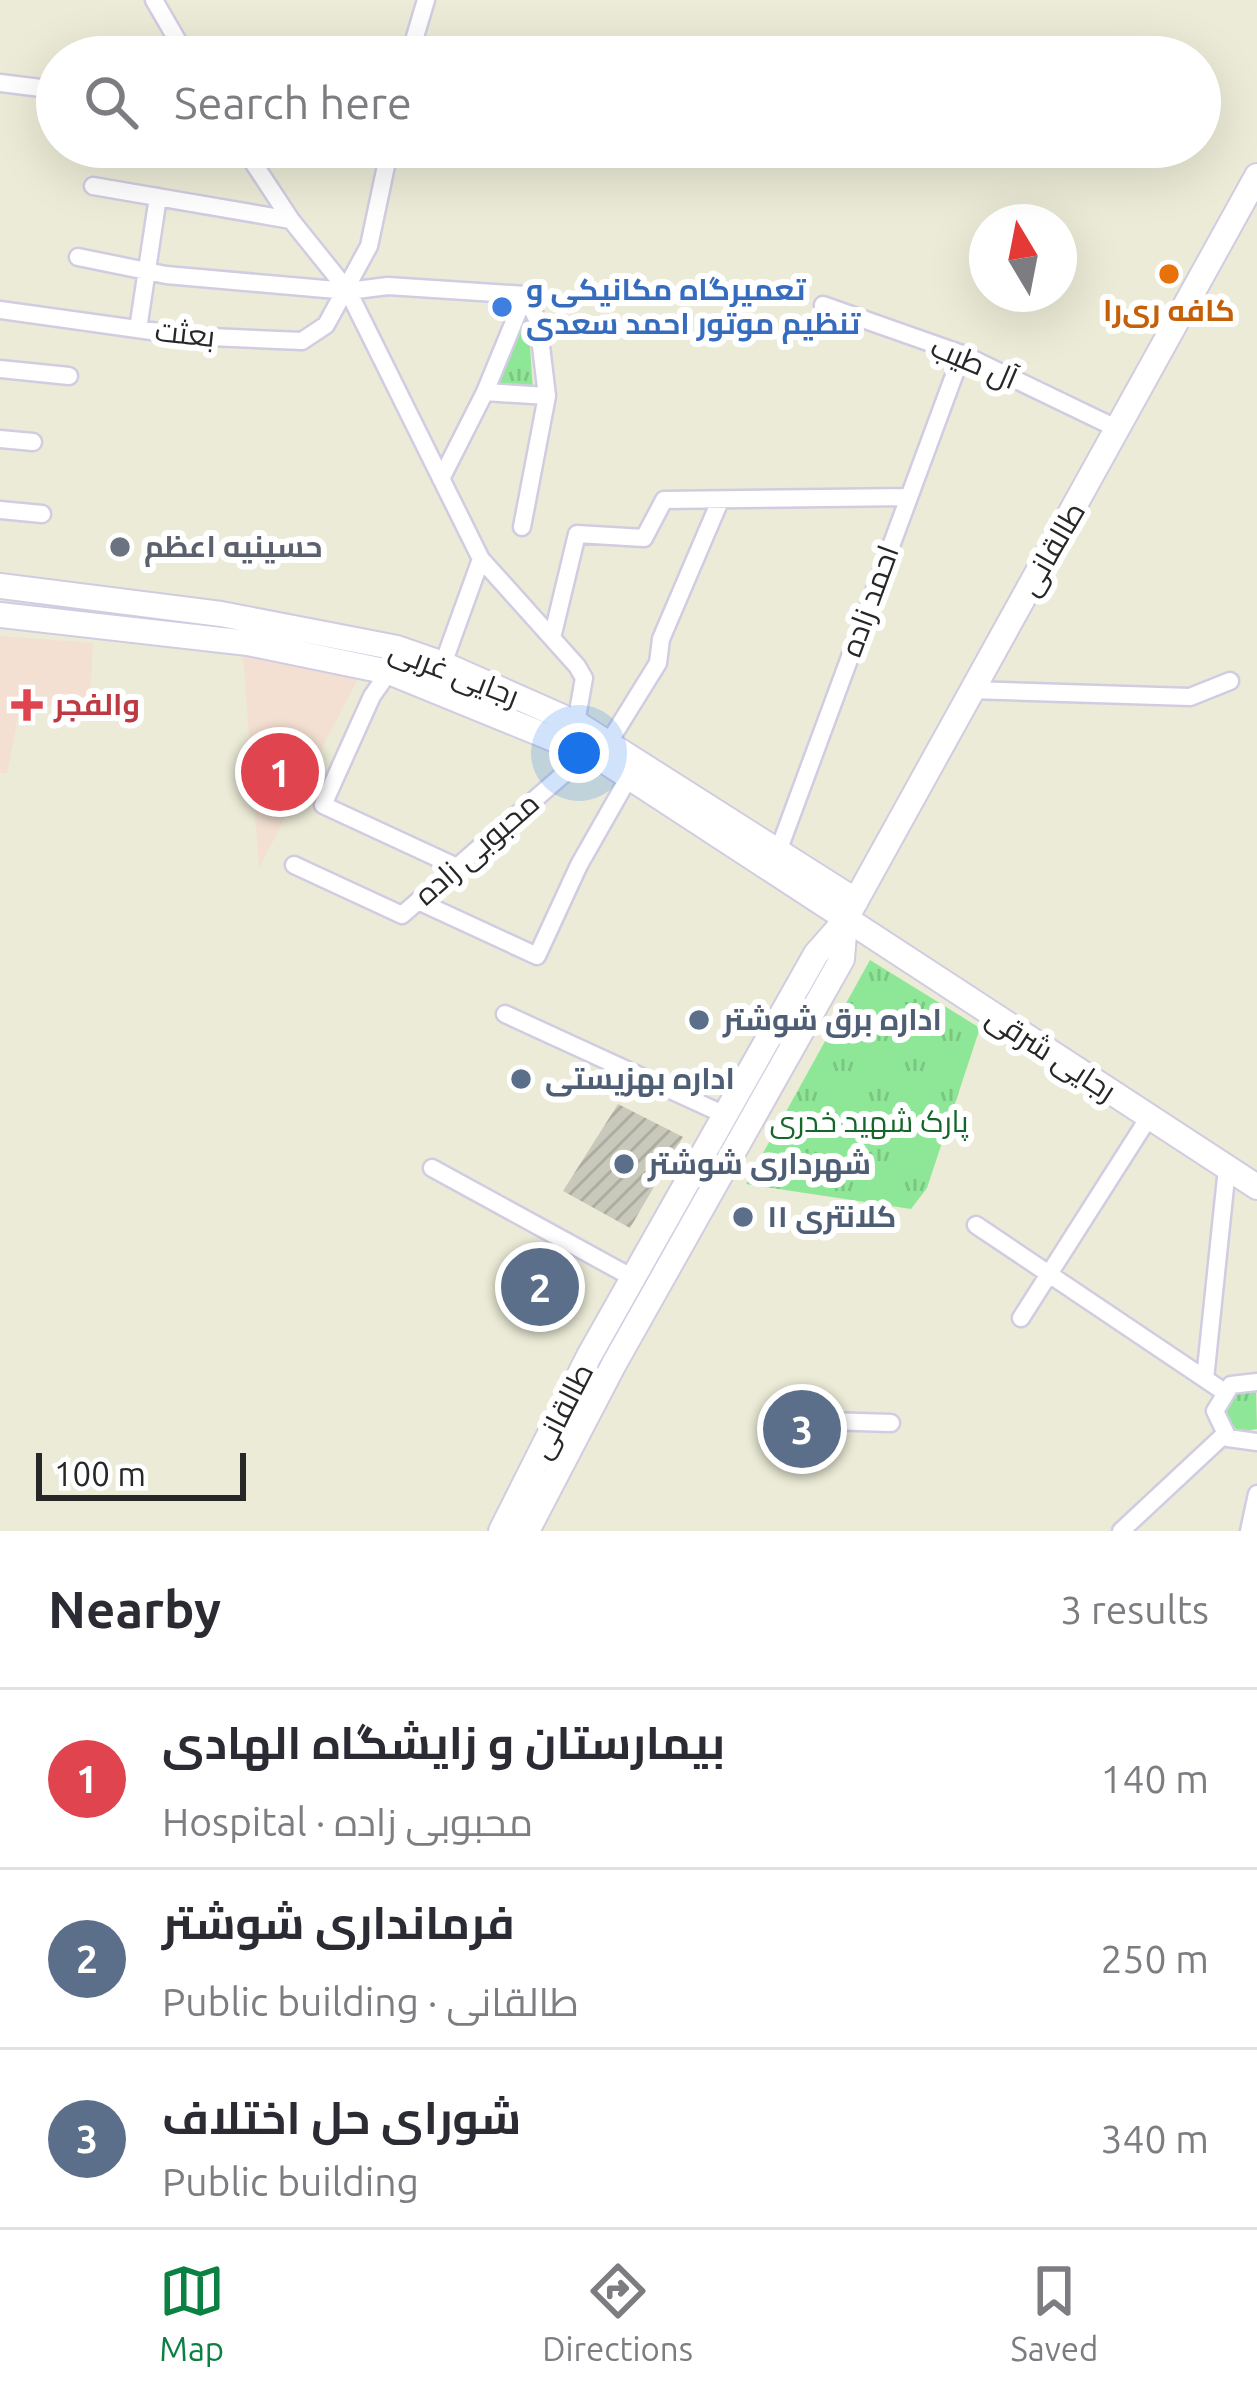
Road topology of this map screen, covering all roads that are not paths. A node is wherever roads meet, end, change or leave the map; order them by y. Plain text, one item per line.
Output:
1 (154, 0) edge
2 (426, 0) edge
3 (175, 36) edge
4 (415, 36) edge
5 (0, 83) edge
6 (36, 87) edge
7 (257, 168) edge
8 (386, 168) edge
9 (1257, 176) edge
10 (93, 186) dead end
11 (158, 197) junction
12 (291, 220) junction
13 (78, 257) dead end
14 (146, 267) junction
15 (348, 292) junction
16 (525, 295) junction
17 (823, 305) dead end
18 (0, 310) edge
19 (139, 329) junction
20 (962, 354) junction
21 (0, 369) edge
22 (69, 376) dead end
23 (485, 392) junction
24 (547, 396) junction
25 (1120, 430) junction
26 (0, 439) edge
27 (33, 442) dead end
28 (441, 479) junction
29 (909, 496) junction
30 (720, 501) junction
31 (0, 510) edge
32 (42, 514) dead end
33 (522, 526) dead end
34 (481, 559) junction
35 (0, 586) edge
36 (0, 615) edge
37 (552, 638) junction
38 (393, 660) junction
39 (443, 664) junction
40 (1229, 680) dead end
41 (970, 690) junction
42 (576, 723) junction
43 (598, 747) junction
44 (629, 777) junction
45 (778, 849) junction
46 (294, 865) dead end
47 (457, 867) junction
48 (418, 901) junction
49 (851, 911) junction
50 (505, 1014) dead end
51 (725, 1115) junction
52 (1149, 1117) junction
53 (432, 1168) dead end
54 (1227, 1168) junction
55 (1257, 1187) edge
56 (976, 1226) dead end
57 (1049, 1274) junction
58 (633, 1278) junction
59 (1021, 1318) dead end
60 (1205, 1379) junction
61 (1257, 1382) edge
62 (1223, 1391) junction
63 (826, 1421) dead end
64 (891, 1423) dead end
65 (1225, 1434) junction
66 (1257, 1442) edge
67 (1257, 1494) edge
68 (501, 1531) edge
69 (527, 1531) edge
70 (1121, 1531) edge
71 (1249, 1531) edge

1 - 3 street
2 - 4 street
5 - 6 street
7 - 12 street
8 - 15 street
9 - 25 street, طالقانی
10 - 11 street
11 - 12 street
11 - 14 street
12 - 15 street
13 - 14 street
14 - 15 street
14 - 19 street
15 - 16 street
15 - 19 street, بعثت
15 - 28 street
16 - 23 street
16 - 24 street
17 - 20 street, آل طیب
18 - 19 street, بعثت
20 - 25 street, آل طیب
20 - 29 street, احمد زاده
21 - 22 street
23 - 24 street
23 - 28 street
24 - 33 street
25 - 41 street, طالقانی
26 - 27 street
28 - 34 street
29 - 30 street
29 - 45 street, احمد زاده
30 - 37 street
30 - 43 street, محبوبی زاده
31 - 32 street
34 - 37 street
34 - 39 street
35 - 38 street, رجایی غربی
36 - 38 street, رجایی غربی
37 - 42 street
38 - 39 street, رجایی غربی
38 - 43 street, رجایی غربی
38 - 47 street
39 - 42 street, رجایی غربی
40 - 41 street
41 - 49 street, طالقانی
42 - 43 street, رجایی غربی
43 - 44 street, رجایی غربی
43 - 45 street, رجایی غربی
43 - 47 street, محبوبی زاده
44 - 48 street
44 - 49 street, رجایی غربی
45 - 49 street, رجایی غربی
46 - 48 street, محبوبی زاده
47 - 48 street, محبوبی زاده
49 - 51 street, طالقانی
49 - 52 street, رجایی شرقی
49 - 69 street, طالقانی
50 - 51 street
51 - 58 street, طالقانی
52 - 54 street, رجایی شرقی
52 - 57 street
53 - 58 street
54 - 55 street, رجایی شرقی
54 - 60 street
56 - 57 street
57 - 59 street
57 - 60 street
58 - 68 street, طالقانی
60 - 62 street
61 - 62 street
62 - 65 street
63 - 64 street
65 - 66 street
65 - 70 street
67 - 71 street

